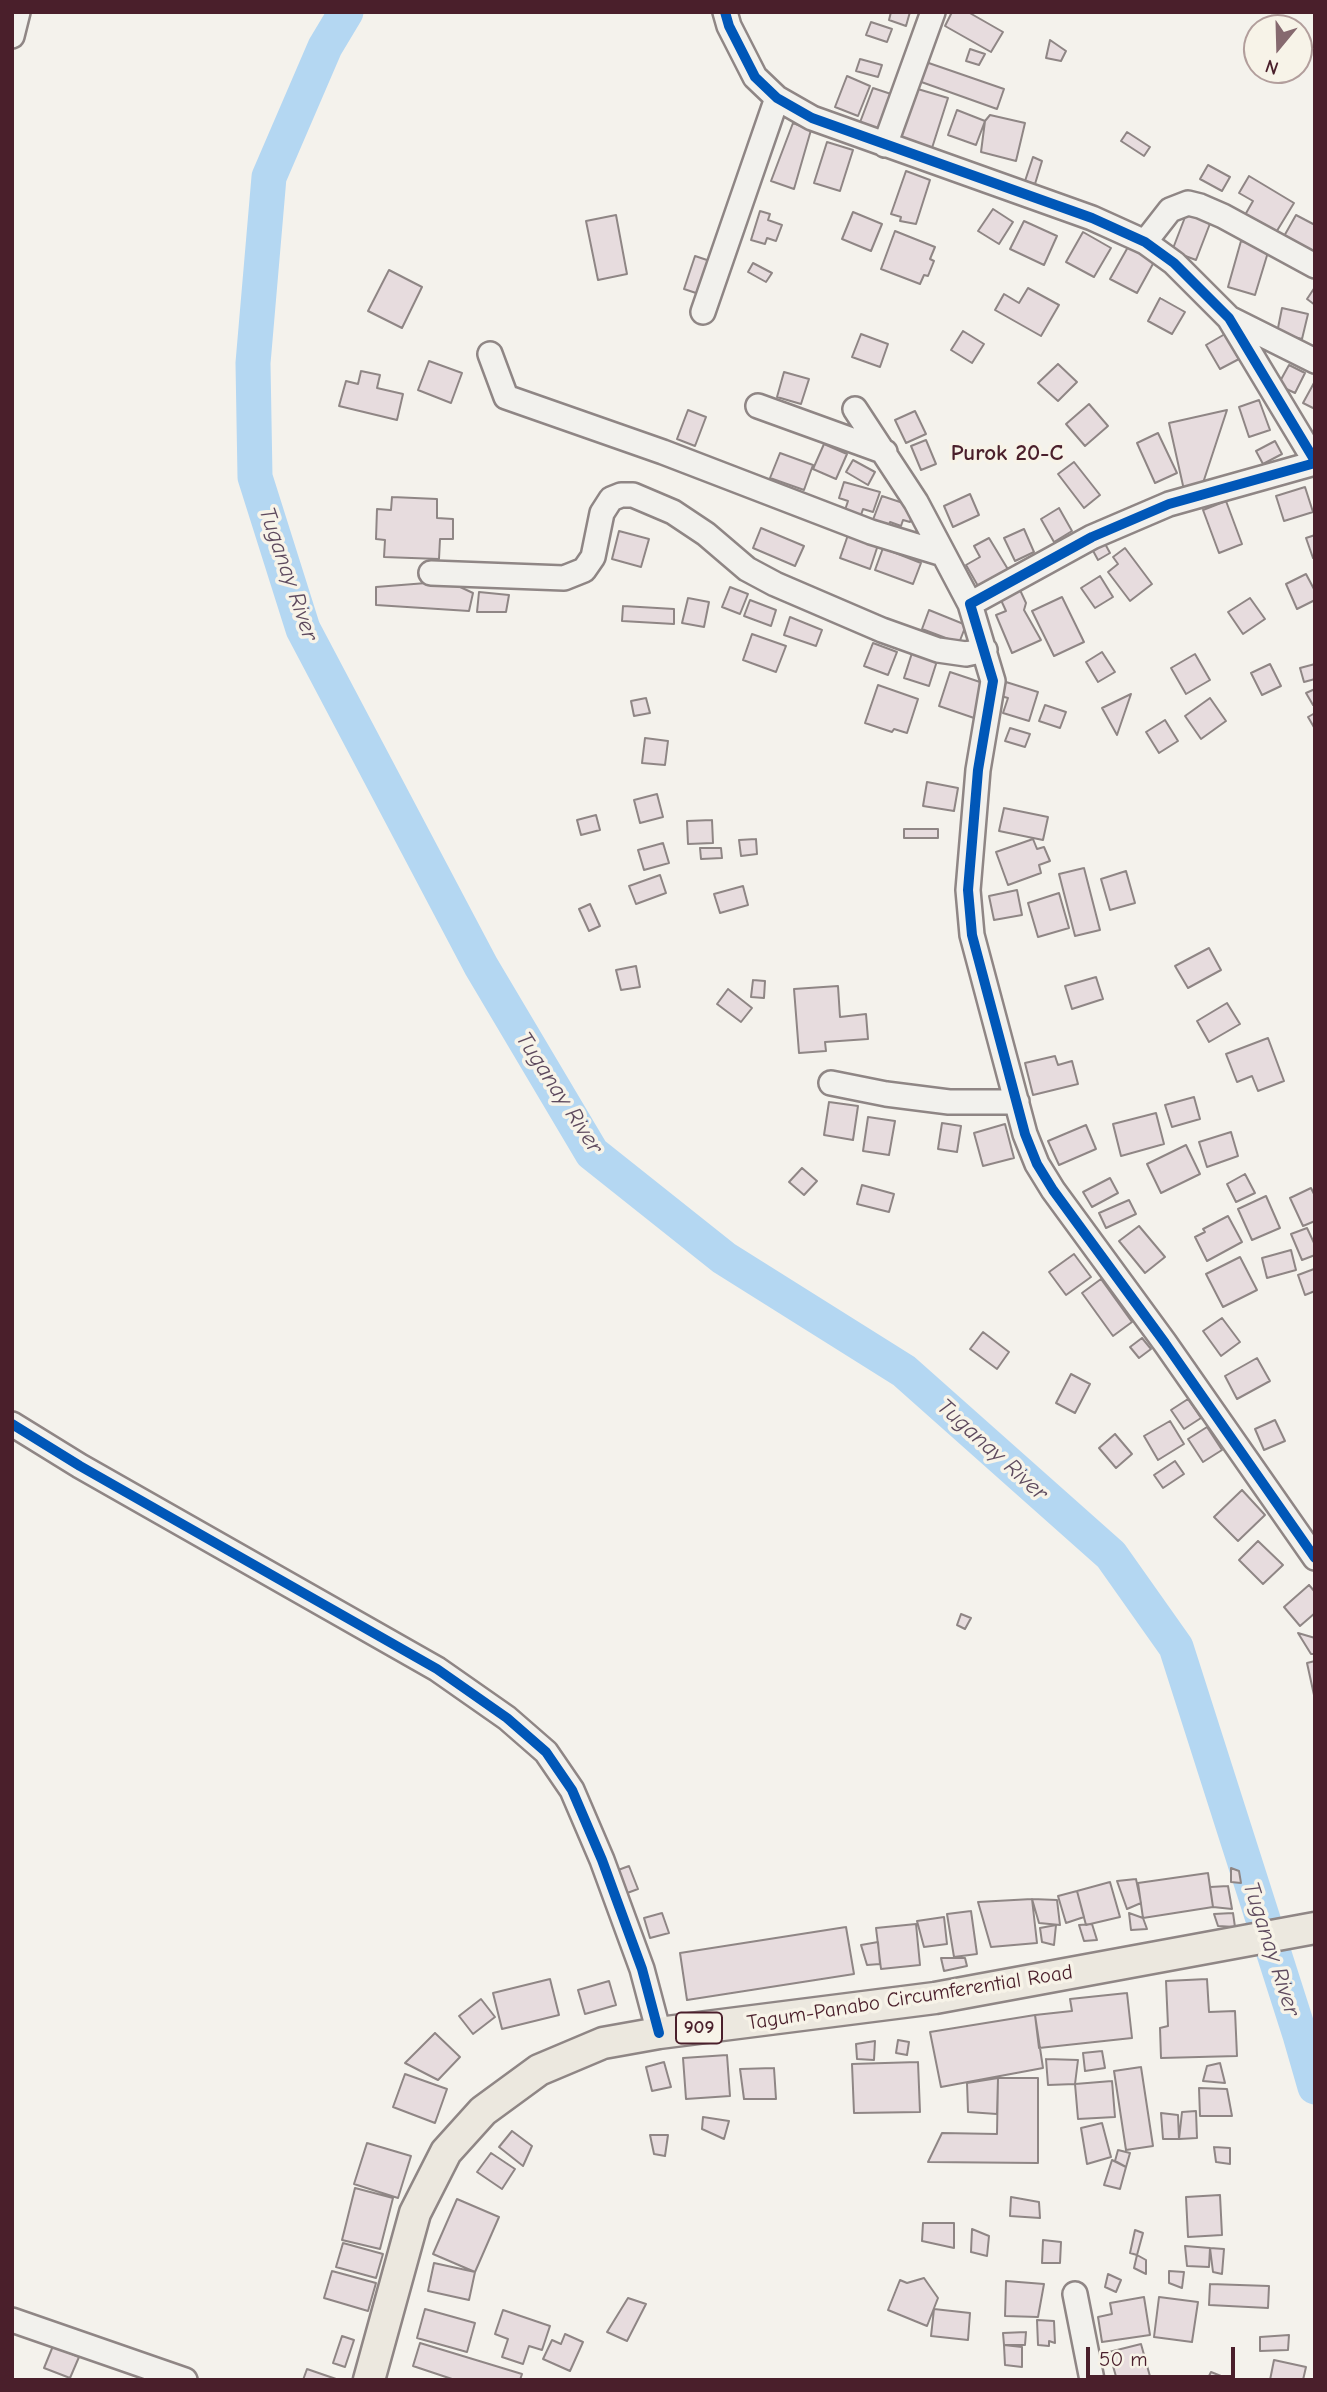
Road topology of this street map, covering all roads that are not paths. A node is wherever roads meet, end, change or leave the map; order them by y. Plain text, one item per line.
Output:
1 (18, 12) edge
2 (725, 12) edge
3 (933, 12) edge
4 (12, 36) edge
5 (777, 98) junction
6 (885, 145) junction
7 (1145, 242) junction
8 (1315, 266) edge
9 (703, 312) dead end
10 (1229, 318) junction
11 (490, 354) dead end
12 (1315, 362) edge
13 (758, 406) dead end
14 (855, 409) dead end
15 (885, 452) junction
16 (1315, 462) edge
17 (943, 554) junction
18 (431, 573) dead end
19 (970, 604) junction
20 (985, 650) junction
21 (831, 1083) dead end
22 (1017, 1102) junction
23 (12, 1424) edge
24 (1315, 1558) edge
25 (1315, 1928) edge
26 (659, 2033) junction
27 (1075, 2294) dead end
28 (12, 2320) edge
29 (185, 2380) edge
30 (369, 2380) edge
31 (1092, 2380) edge

1 - 4 street
2 - 5 street
3 - 6 street
5 - 6 street
5 - 9 street
6 - 7 street
7 - 8 street
7 - 10 street
10 - 12 street
10 - 16 street
11 - 17 street
13 - 15 street
14 - 15 street
15 - 17 street
16 - 19 street
17 - 19 street
18 - 20 street
19 - 20 street
20 - 22 street
21 - 22 street
22 - 24 street
23 - 26 street
25 - 26 main road, Tagum-Panabo Circumferential Road / 909
26 - 30 main road, Tagum-Panabo Circumferential Road / 909
27 - 31 street
28 - 29 street

